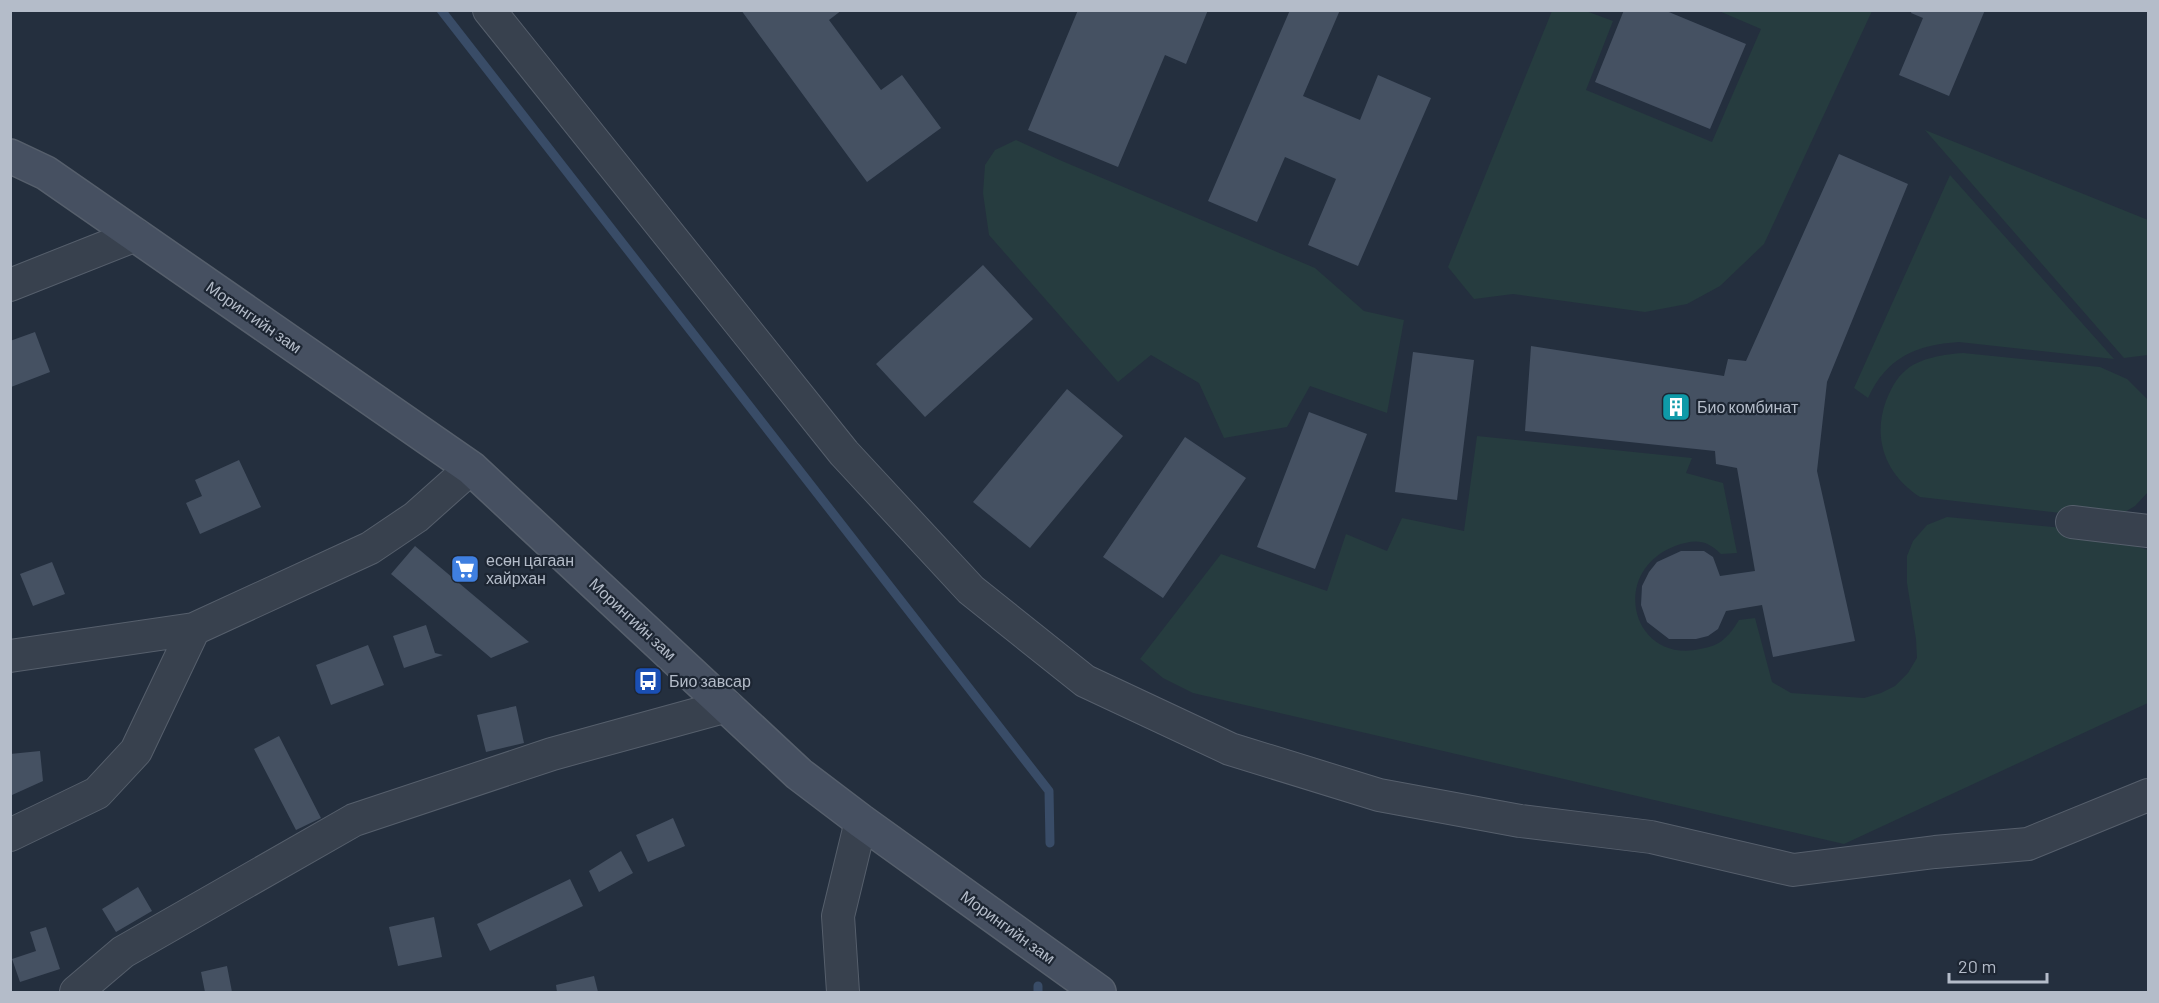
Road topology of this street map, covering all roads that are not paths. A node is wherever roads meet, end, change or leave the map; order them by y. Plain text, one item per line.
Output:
1 (489, 10) edge
2 (10, 156) edge
3 (136, 235) junction
4 (10, 285) edge
5 (471, 468) junction
6 (2072, 522) dead end
7 (2143, 525) edge
8 (194, 629) junction
9 (10, 656) edge
10 (727, 706) junction
11 (2148, 795) edge
12 (861, 821) junction
13 (10, 835) edge
14 (76, 993) edge
15 (843, 993) edge
16 (1099, 993) edge

1 - 11 street
2 - 3 main road, Морингийн зам
3 - 4 street
3 - 5 main road, Морингийн зам
5 - 8 street
5 - 10 main road, Морингийн зам
6 - 7 street
8 - 9 street
8 - 13 street
10 - 12 main road, Морингийн зам
10 - 14 street
12 - 15 street
12 - 16 main road, Морингийн зам

